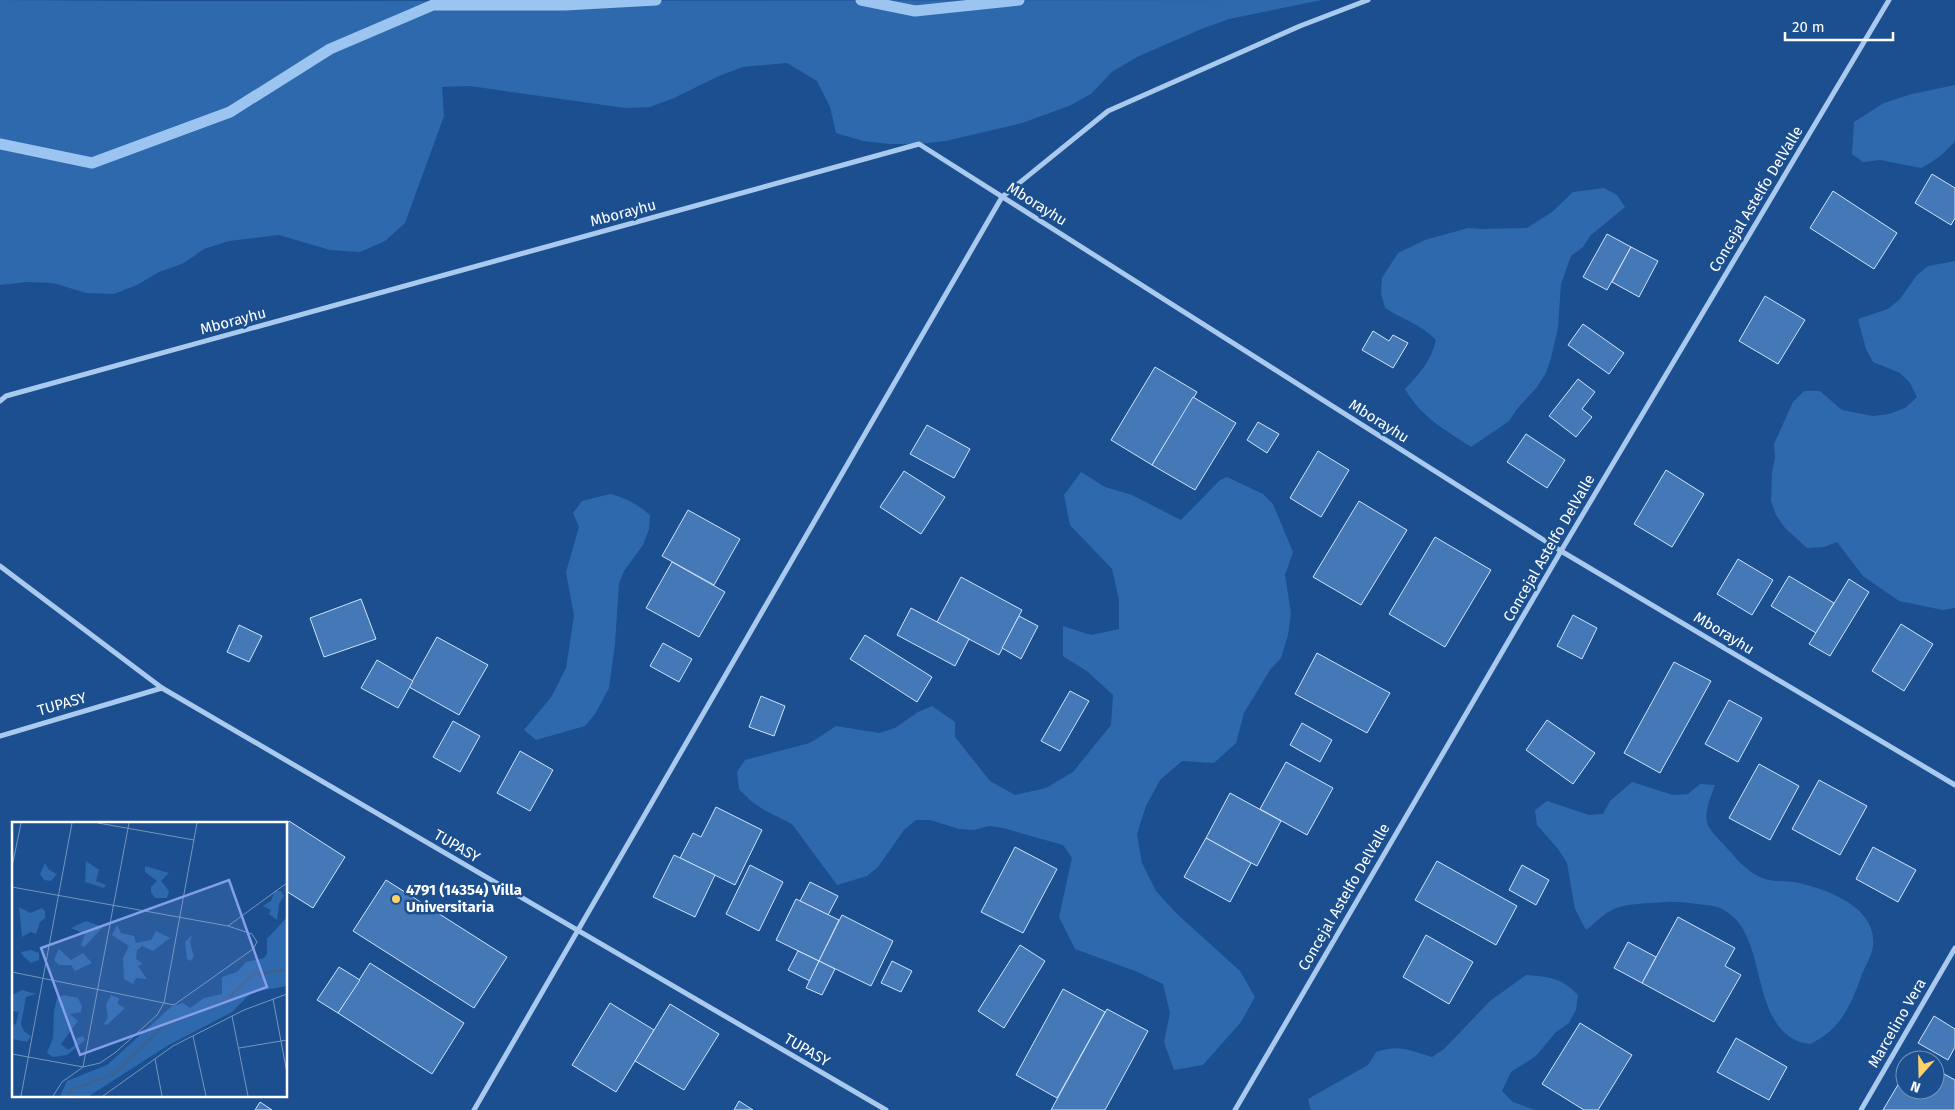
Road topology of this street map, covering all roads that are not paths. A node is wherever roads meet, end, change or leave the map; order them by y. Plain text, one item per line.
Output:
1 (1368, 0) edge
2 (1889, 0) edge
3 (1002, 197) junction
4 (0, 401) edge
5 (1561, 551) junction
6 (0, 566) edge
7 (162, 688) junction
8 (0, 736) edge
9 (1955, 784) edge
10 (579, 931) junction
11 (1955, 948) edge
12 (474, 1110) edge
13 (886, 1110) edge
14 (1235, 1110) edge
15 (1861, 1110) edge

1 - 3 street
2 - 5 street, Concejal Astelfo DelValle
3 - 4 street, Mborayhu
3 - 5 street, Mborayhu
3 - 10 street
5 - 9 street, Mborayhu
5 - 14 street, Concejal Astelfo DelValle
6 - 7 street
7 - 8 street, TUPASY
7 - 10 street, TUPASY
10 - 12 street
10 - 13 street, TUPASY
11 - 15 street, Marcelino Vera

